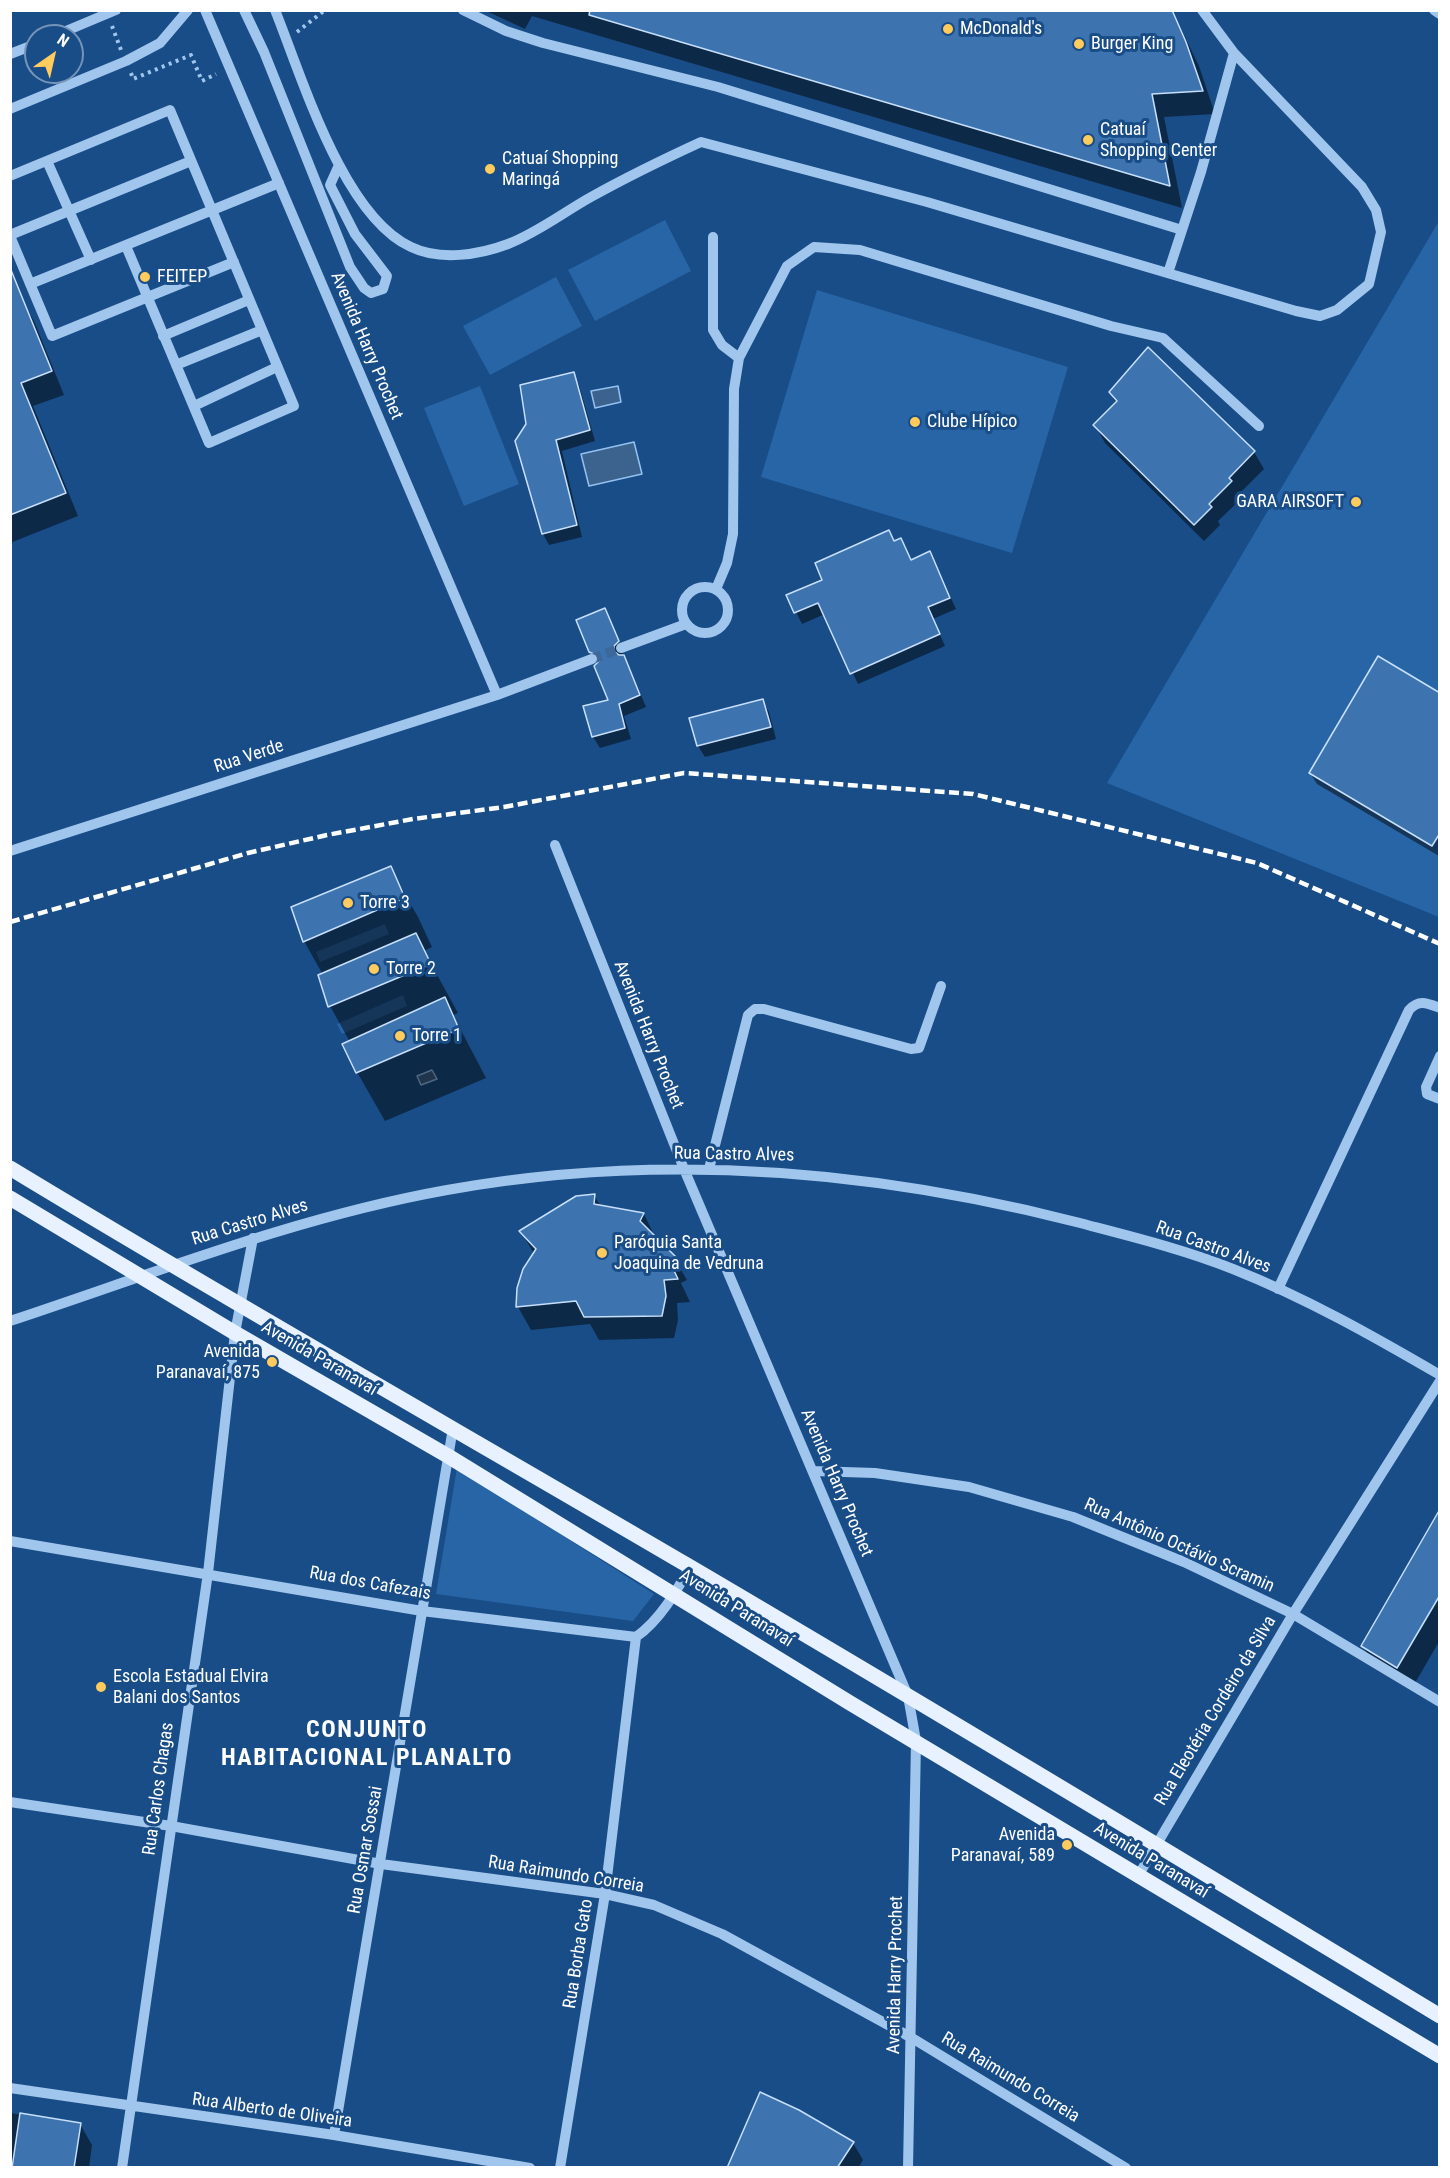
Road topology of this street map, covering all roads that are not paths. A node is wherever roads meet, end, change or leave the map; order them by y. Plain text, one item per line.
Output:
1 (116, 10) edge
2 (188, 10) edge
3 (205, 10) edge
4 (244, 10) edge
5 (275, 10) edge
6 (463, 10) edge
7 (1202, 10) edge
8 (83, 24) edge
9 (1234, 53) junction
10 (10, 109) edge
11 (47, 161) junction
12 (191, 161) junction
13 (339, 165) junction
14 (10, 176) edge
15 (279, 183) junction
16 (70, 210) junction
17 (213, 211) junction
18 (1182, 230) junction
19 (10, 236) edge
20 (713, 237) dead end
21 (126, 246) junction
22 (91, 260) junction
23 (234, 262) junction
24 (1168, 273) junction
25 (30, 284) junction
26 (147, 297) junction
27 (249, 300) junction
28 (262, 330) junction
29 (164, 336) junction
30 (739, 358) junction
31 (176, 365) junction
32 (277, 366) junction
33 (194, 406) junction
34 (1259, 426) dead end
35 (716, 589) junction
36 (686, 624) junction
37 (621, 648) tunnel mouth
38 (592, 659) tunnel mouth
39 (497, 695) junction
40 (555, 846) dead end
41 (10, 851) edge
42 (941, 986) dead end
43 (1440, 1008) edge
44 (1440, 1056) edge
45 (1440, 1099) edge
46 (10, 1168) edge
47 (684, 1169) junction
48 (709, 1169) junction
49 (10, 1198) edge
50 (253, 1238) junction
51 (170, 1265) junction
52 (143, 1277) junction
53 (1278, 1289) junction
54 (240, 1307) junction
55 (10, 1321) edge
56 (235, 1333) junction
57 (1440, 1375) edge
58 (1440, 1381) edge
59 (453, 1428) junction
60 (448, 1456) junction
61 (813, 1471) junction
62 (10, 1542) edge
63 (690, 1567) junction
64 (208, 1573) junction
65 (675, 1594) junction
66 (422, 1611) junction
67 (1293, 1614) junction
68 (636, 1637) junction
69 (908, 1696) junction
70 (1440, 1702) edge
71 (916, 1741) junction
72 (10, 1802) edge
73 (171, 1826) junction
74 (1154, 1845) junction
75 (381, 1864) junction
76 (1138, 1876) junction
77 (605, 1894) junction
78 (1440, 2016) edge
79 (912, 2038) junction
80 (1440, 2056) edge
81 (10, 2088) edge
82 (132, 2108) junction
83 (334, 2135) junction
84 (122, 2168) edge
85 (530, 2168) edge
86 (560, 2168) edge
87 (909, 2168) edge
88 (1126, 2168) edge

1 - 8 street
2 - 10 street
3 - 15 street, Avenida Harry Prochet
4 - 13 street
5 - 13 street
6 - 18 street
7 - 9 street
9 - 18 street
9 - 24 street
11 - 12 street
11 - 14 street
11 - 16 street
12 - 16 street
12 - 17 street
13 - 24 street
15 - 17 street
15 - 39 street, Avenida Harry Prochet
16 - 19 street
16 - 22 street
17 - 21 street
17 - 23 street
18 - 24 street
19 - 25 street
20 - 30 street
21 - 22 street
21 - 26 street
22 - 25 street
23 - 26 street
23 - 27 street
25 - 26 street
26 - 29 street
27 - 28 street
27 - 29 street
28 - 31 street
28 - 32 street
29 - 31 street
30 - 34 street
30 - 35 street
31 - 33 street
32 - 33 street
32 - 33 street
35 - 36 street
35 - 36 street
36 - 37 street
38 - 39 street, Rua Verde
39 - 41 street, Rua Verde
40 - 47 street, Avenida Harry Prochet
42 - 48 street
43 - 53 street
44 - 45 street
46 - 51 main road, Avenida Paranavaí
47 - 48 street, Rua Castro Alves
47 - 50 street, Rua Castro Alves
47 - 61 street, Avenida Harry Prochet
48 - 53 street, Rua Castro Alves
49 - 52 main road, Avenida Paranavaí
50 - 51 street, Rua Castro Alves
50 - 54 street, Rua Carlos Chagas
51 - 52 street, Rua Castro Alves
51 - 54 main road, Avenida Paranavaí
52 - 55 street, Rua Castro Alves
52 - 56 main road, Avenida Paranavaí
53 - 57 street, Rua Castro Alves
54 - 56 street, Rua Carlos Chagas
54 - 59 main road, Avenida Paranavaí
56 - 60 main road, Avenida Paranavaí
56 - 64 street, Rua Carlos Chagas
58 - 67 street, Rua Eleotéria Cordeiro da Silva
59 - 60 street, Rua Osmar Sossai
59 - 63 main road, Avenida Paranavaí
60 - 65 main road, Avenida Paranavaí
60 - 66 street, Rua Osmar Sossai
61 - 67 street, Rua Antônio Octávio Scramin
61 - 69 street, Avenida Harry Prochet
62 - 64 street, Rua dos Cafezais
63 - 65 street
63 - 69 main road, Avenida Paranavaí
64 - 66 street, Rua dos Cafezais
64 - 73 street, Rua Carlos Chagas
65 - 68 street
65 - 71 main road, Avenida Paranavaí
66 - 68 street, Rua dos Cafezais
66 - 75 street, Rua Osmar Sossai
67 - 70 street, Rua Antônio Octávio Scramin
67 - 74 street, Rua Eleotéria Cordeiro da Silva
68 - 77 street, Rua Borba Gato
69 - 71 street, Avenida Harry Prochet
69 - 74 main road, Avenida Paranavaí
71 - 76 main road, Avenida Paranavaí
71 - 79 street, Avenida Harry Prochet
72 - 73 street, Rua Raimundo Correia
73 - 75 street, Rua Raimundo Correia
73 - 82 street, Rua Carlos Chagas
74 - 76 street, Rua Eleotéria Cordeiro da Silva
74 - 78 main road, Avenida Paranavaí
75 - 77 street, Rua Raimundo Correia
75 - 83 street, Rua Osmar Sossai
76 - 80 main road, Avenida Paranavaí
77 - 79 street, Rua Raimundo Correia
77 - 86 street, Rua Borba Gato
79 - 87 street, Avenida Harry Prochet
79 - 88 street, Rua Raimundo Correia
81 - 82 street, Rua Alberto de Oliveira
82 - 83 street, Rua Alberto de Oliveira
82 - 84 street, Rua Carlos Chagas
83 - 85 street, Rua Alberto de Oliveira

